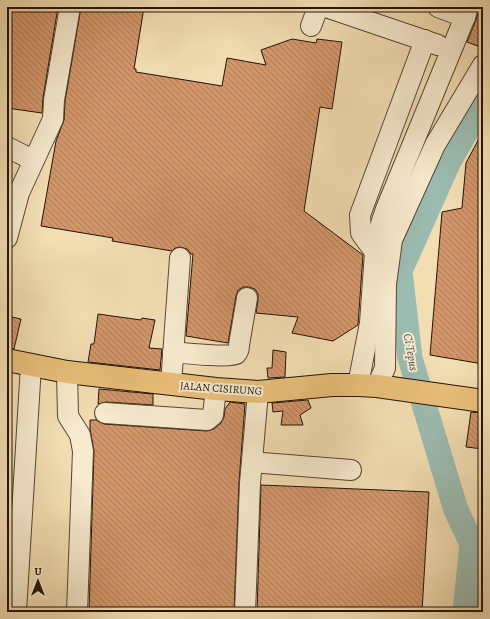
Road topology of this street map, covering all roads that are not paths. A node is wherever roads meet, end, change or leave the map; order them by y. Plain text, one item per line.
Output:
1 (70, 7) edge
2 (318, 7) edge
3 (326, 7) edge
4 (438, 7) edge
5 (466, 12) edge
6 (311, 26) dead end
7 (425, 40) junction
8 (452, 49) junction
9 (483, 65) edge
10 (7, 147) edge
11 (34, 160) junction
12 (7, 238) edge
13 (375, 252) junction
14 (180, 258) dead end
15 (247, 298) dead end
16 (173, 352) junction
17 (7, 360) edge
18 (31, 365) junction
19 (67, 372) junction
20 (171, 384) junction
21 (377, 386) junction
22 (216, 389) junction
23 (258, 392) junction
24 (483, 401) edge
25 (105, 413) dead end
26 (252, 462) junction
27 (351, 470) dead end
28 (16, 612) edge
29 (77, 612) edge
30 (245, 612) edge

1 - 11 street
2 - 6 street
3 - 7 street
4 - 5 street
5 - 8 street
7 - 8 street
7 - 13 street
8 - 13 street
9 - 21 street
10 - 11 street
11 - 12 street
13 - 21 street
14 - 16 street
15 - 16 street
16 - 20 street
17 - 18 main road, JALAN CISIRUNG
18 - 19 main road, JALAN CISIRUNG
18 - 28 street
19 - 20 main road, JALAN CISIRUNG
19 - 29 street
20 - 22 main road, JALAN CISIRUNG
21 - 23 main road, JALAN CISIRUNG
21 - 24 main road, JALAN CISIRUNG
22 - 23 main road, JALAN CISIRUNG
22 - 25 street
23 - 26 street
26 - 27 street
26 - 30 street

